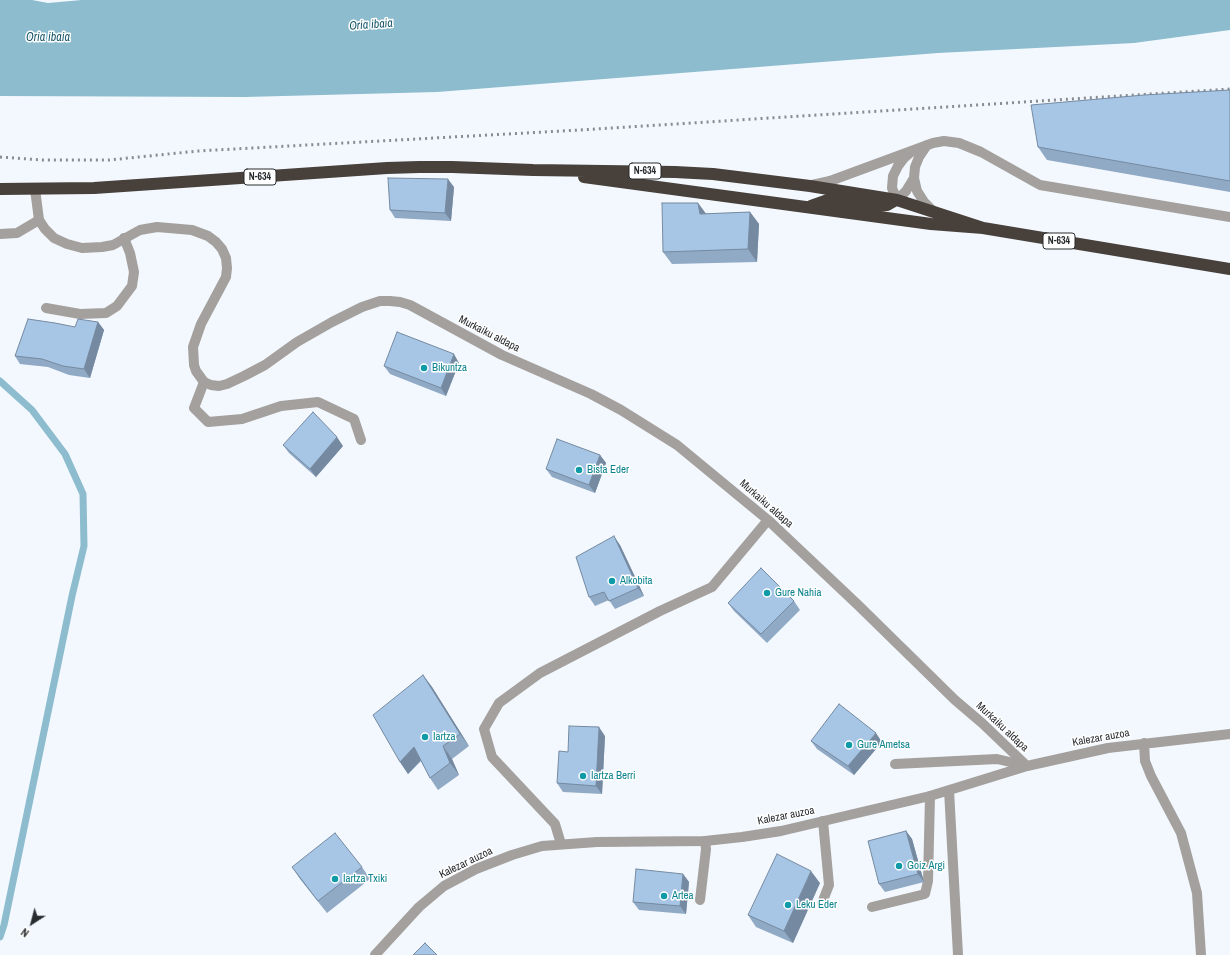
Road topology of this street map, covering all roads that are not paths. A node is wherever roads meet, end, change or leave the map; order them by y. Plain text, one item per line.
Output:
1 (927, 145) junction
2 (915, 150) junction
3 (533, 170) junction
4 (914, 178) junction
5 (810, 186) junction
6 (0, 189) edge
7 (35, 189) junction
8 (897, 200) junction
9 (807, 207) junction
10 (1230, 217) edge
11 (933, 218) junction
12 (39, 220) junction
13 (0, 234) edge
14 (124, 238) junction
15 (1230, 269) edge
16 (46, 308) dead end
17 (204, 382) junction
18 (361, 440) dead end
19 (768, 520) junction
20 (1230, 734) edge
21 (1144, 743) junction
22 (895, 764) dead end
23 (1027, 766) junction
24 (949, 790) junction
25 (930, 796) junction
26 (823, 821) junction
27 (705, 841) junction
28 (561, 844) junction
29 (700, 900) dead end
30 (822, 903) dead end
31 (872, 907) dead end
32 (375, 955) edge
33 (958, 955) edge
34 (1201, 955) edge

1 - 2 street
1 - 4 street
1 - 10 street
2 - 5 street
2 - 8 street
3 - 5 highway, N-634
3 - 7 highway, N-634
3 - 9 highway, N-634
4 - 8 street
4 - 11 street
5 - 8 highway, N-634
6 - 7 highway, N-634
7 - 12 street
8 - 9 highway, N-634
8 - 11 highway, N-634
9 - 11 highway, N-634
11 - 15 highway, N-634
12 - 13 street
12 - 14 street
14 - 16 street
14 - 17 street
17 - 18 street
17 - 19 street, Murkaiku aldapa
19 - 23 street, Murkaiku aldapa
19 - 28 street
20 - 21 street, Kalezar auzoa
21 - 23 street, Kalezar auzoa
21 - 34 street
22 - 23 street
23 - 24 street, Kalezar auzoa
24 - 25 street, Kalezar auzoa
24 - 33 street
25 - 26 street, Kalezar auzoa
25 - 31 street
26 - 27 street, Kalezar auzoa
26 - 30 street
27 - 28 street, Kalezar auzoa
27 - 29 street
28 - 32 street, Kalezar auzoa

